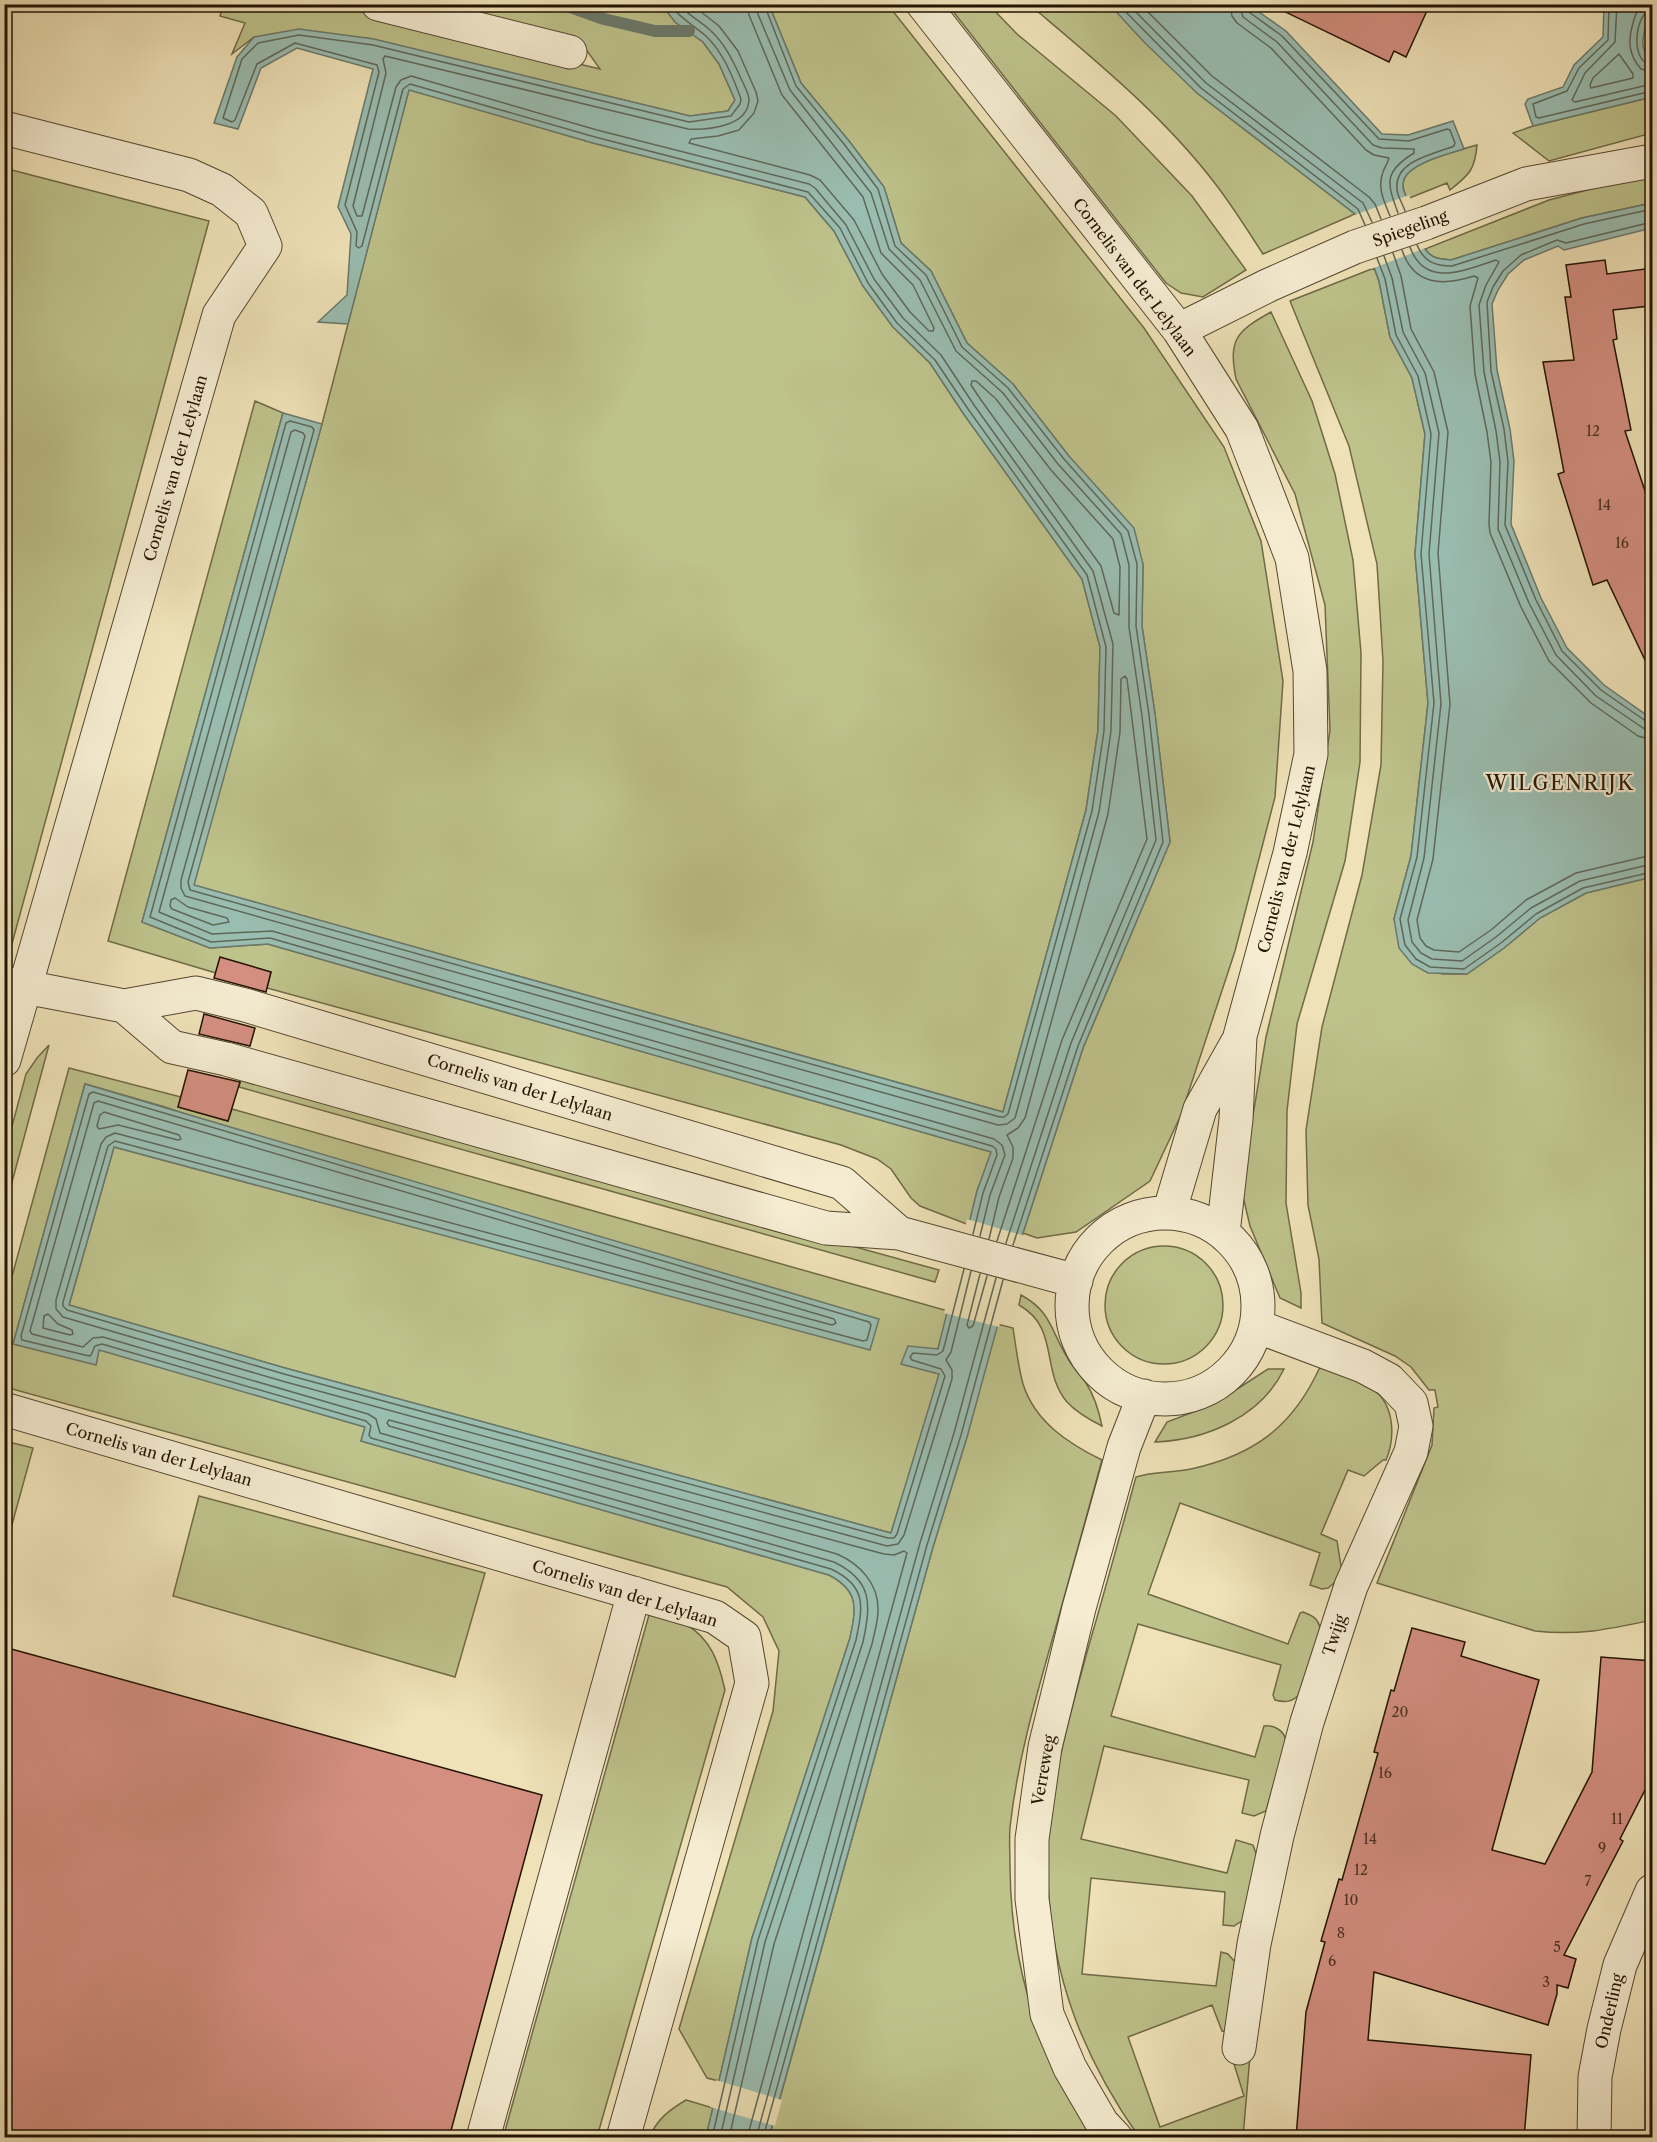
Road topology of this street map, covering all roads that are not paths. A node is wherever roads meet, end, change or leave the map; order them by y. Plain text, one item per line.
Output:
1 (378, 4) edge
2 (923, 4) edge
3 (570, 52) dead end
4 (4, 129) edge
5 (1653, 161) edge
6 (1179, 330) junction
7 (15, 985) edge
8 (124, 1006) junction
9 (1240, 1036) junction
10 (4, 1060) edge
11 (1169, 1213) junction
12 (899, 1233) junction
13 (1223, 1233) junction
14 (1076, 1281) junction
15 (1256, 1326) junction
16 (1144, 1396) junction
17 (4, 1409) edge
18 (634, 1593) junction
19 (1653, 1890) edge
20 (1239, 2048) dead end
21 (483, 2138) edge
22 (623, 2138) edge
23 (1116, 2138) edge
24 (1594, 2138) edge

1 - 3 street
2 - 6 street, Cornelis van der Lelylaan
4 - 7 street, Cornelis van der Lelylaan
5 - 6 street, Spiegeling
6 - 9 street, Cornelis van der Lelylaan
7 - 8 street, Cornelis van der Lelylaan
7 - 10 street, Cornelis van der Lelylaan
8 - 12 street, Cornelis van der Lelylaan
8 - 12 street, Cornelis van der Lelylaan
9 - 11 street, Cornelis van der Lelylaan
9 - 13 street, Cornelis van der Lelylaan
11 - 13 street
11 - 14 street
12 - 14 street, Cornelis van der Lelylaan
13 - 15 street
14 - 16 street
15 - 16 street
15 - 20 street, Twijg
16 - 23 street, Verreweg
17 - 18 street, Cornelis van der Lelylaan
18 - 21 street
18 - 22 street, Cornelis van der Lelylaan
19 - 24 street, Onderling

